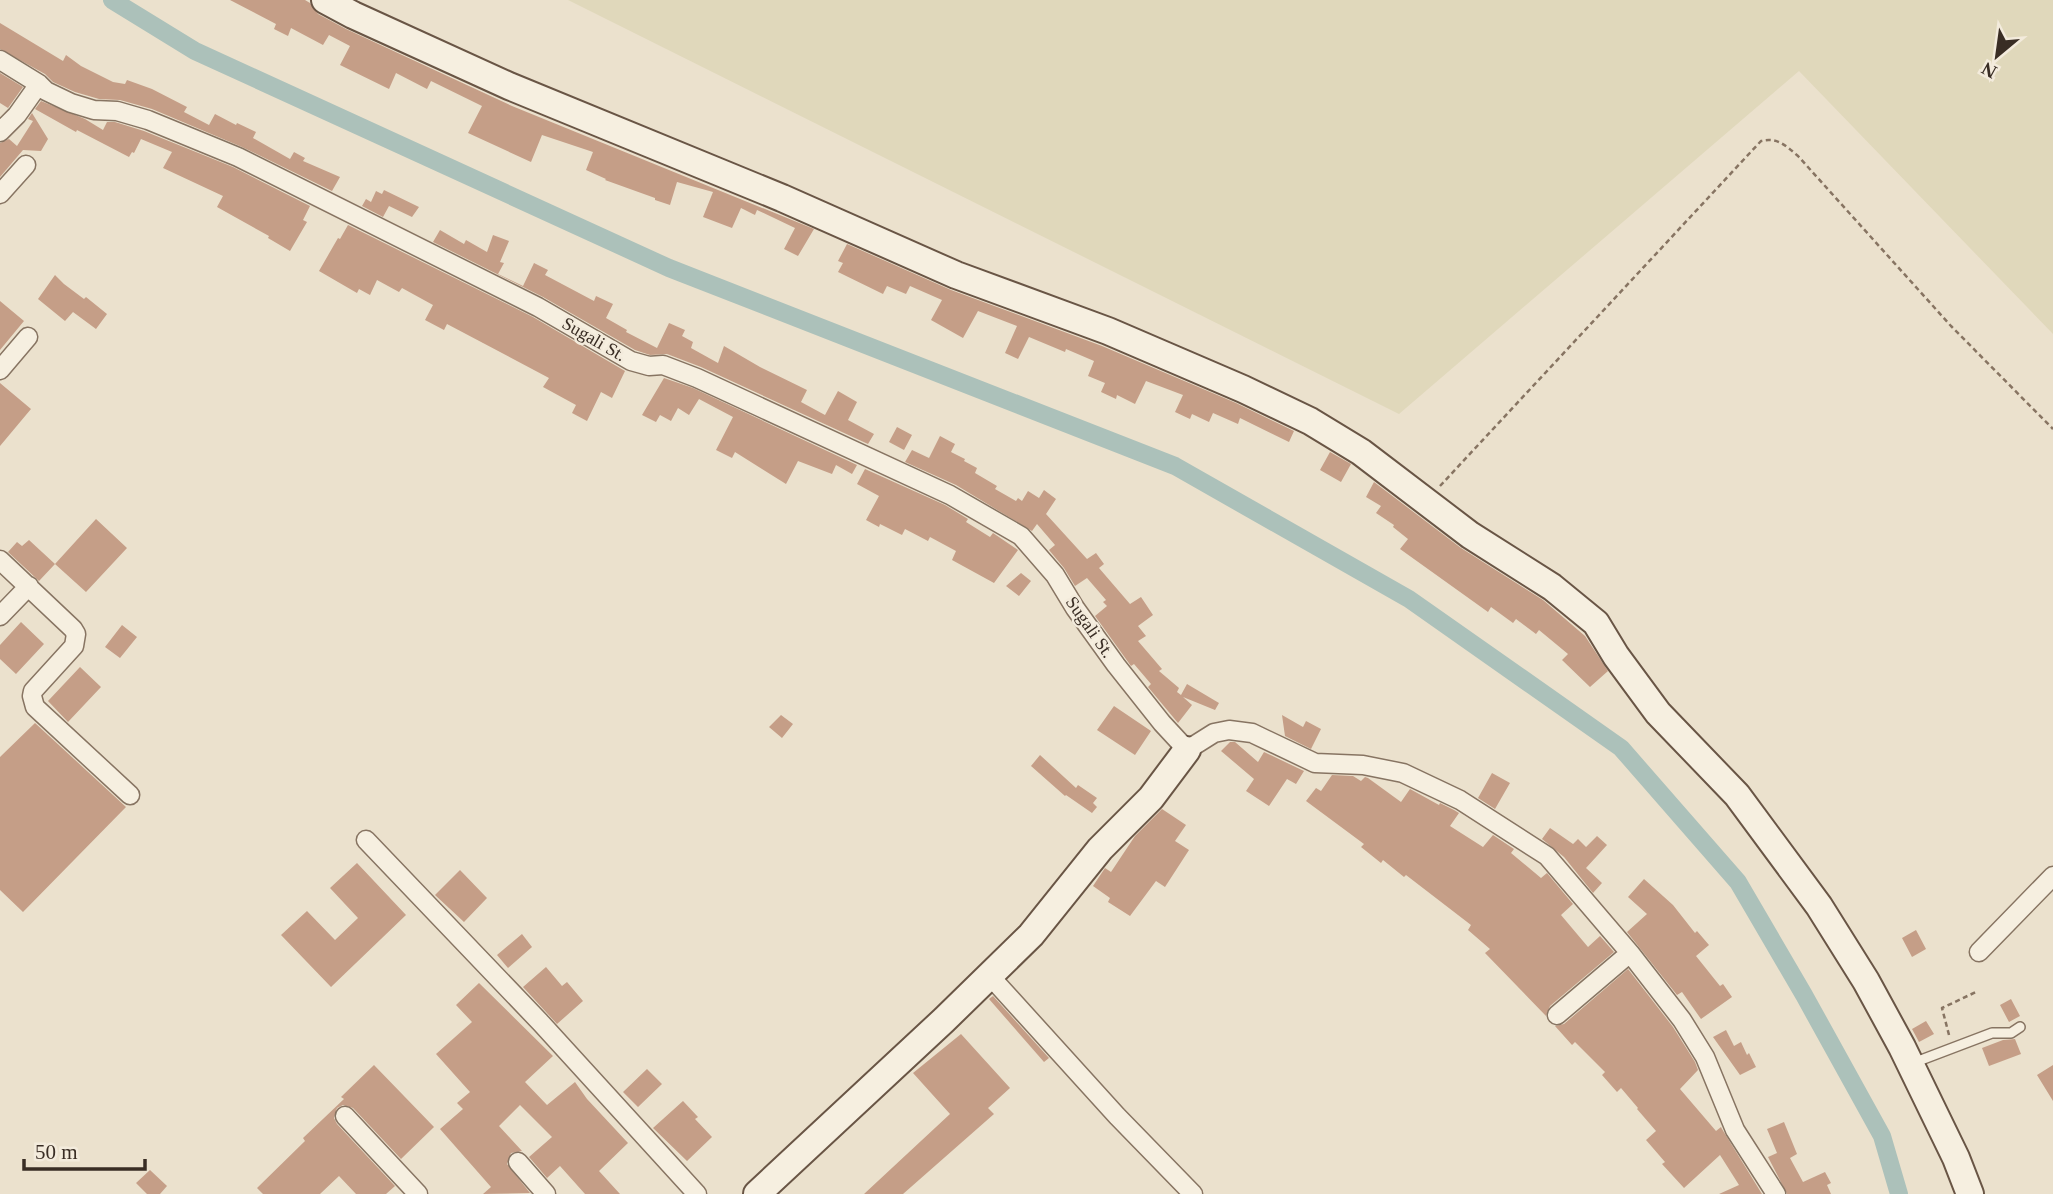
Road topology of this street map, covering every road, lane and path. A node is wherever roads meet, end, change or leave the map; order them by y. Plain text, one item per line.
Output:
1 (325, 0) edge
2 (0, 60) edge
3 (39, 84) junction
4 (0, 132) edge
5 (26, 164) dead end
6 (0, 194) edge
7 (28, 337) dead end
8 (0, 370) edge
9 (2053, 429) edge
10 (1425, 501) junction
11 (0, 560) edge
12 (29, 586) junction
13 (0, 616) edge
14 (1187, 750) junction
15 (130, 796) dead end
16 (366, 839) dead end
17 (2053, 876) edge
18 (1979, 952) dead end
19 (1630, 953) junction
20 (990, 976) junction
21 (1978, 991) dead end
22 (1557, 1015) dead end
23 (2020, 1027) dead end
24 (1953, 1049) junction
25 (1910, 1065) junction
26 (345, 1116) dead end
27 (519, 1161) dead end
28 (418, 1194) edge
29 (546, 1194) edge
30 (697, 1194) edge
31 (757, 1194) edge
32 (1193, 1194) edge
33 (1776, 1194) edge
34 (1970, 1194) edge

1 - 10 street
2 - 3 street, Sugali St.
3 - 4 street
3 - 14 street, Sugali St.
5 - 6 street
7 - 8 street
9 - 10 path
10 - 25 street
11 - 12 street
12 - 13 street
12 - 15 street
14 - 19 street
14 - 20 street
16 - 30 street
17 - 18 street
19 - 22 street
19 - 33 street
20 - 31 street
20 - 32 street
21 - 24 path
23 - 24 lane
24 - 25 lane
25 - 34 street
26 - 28 street
27 - 29 street

